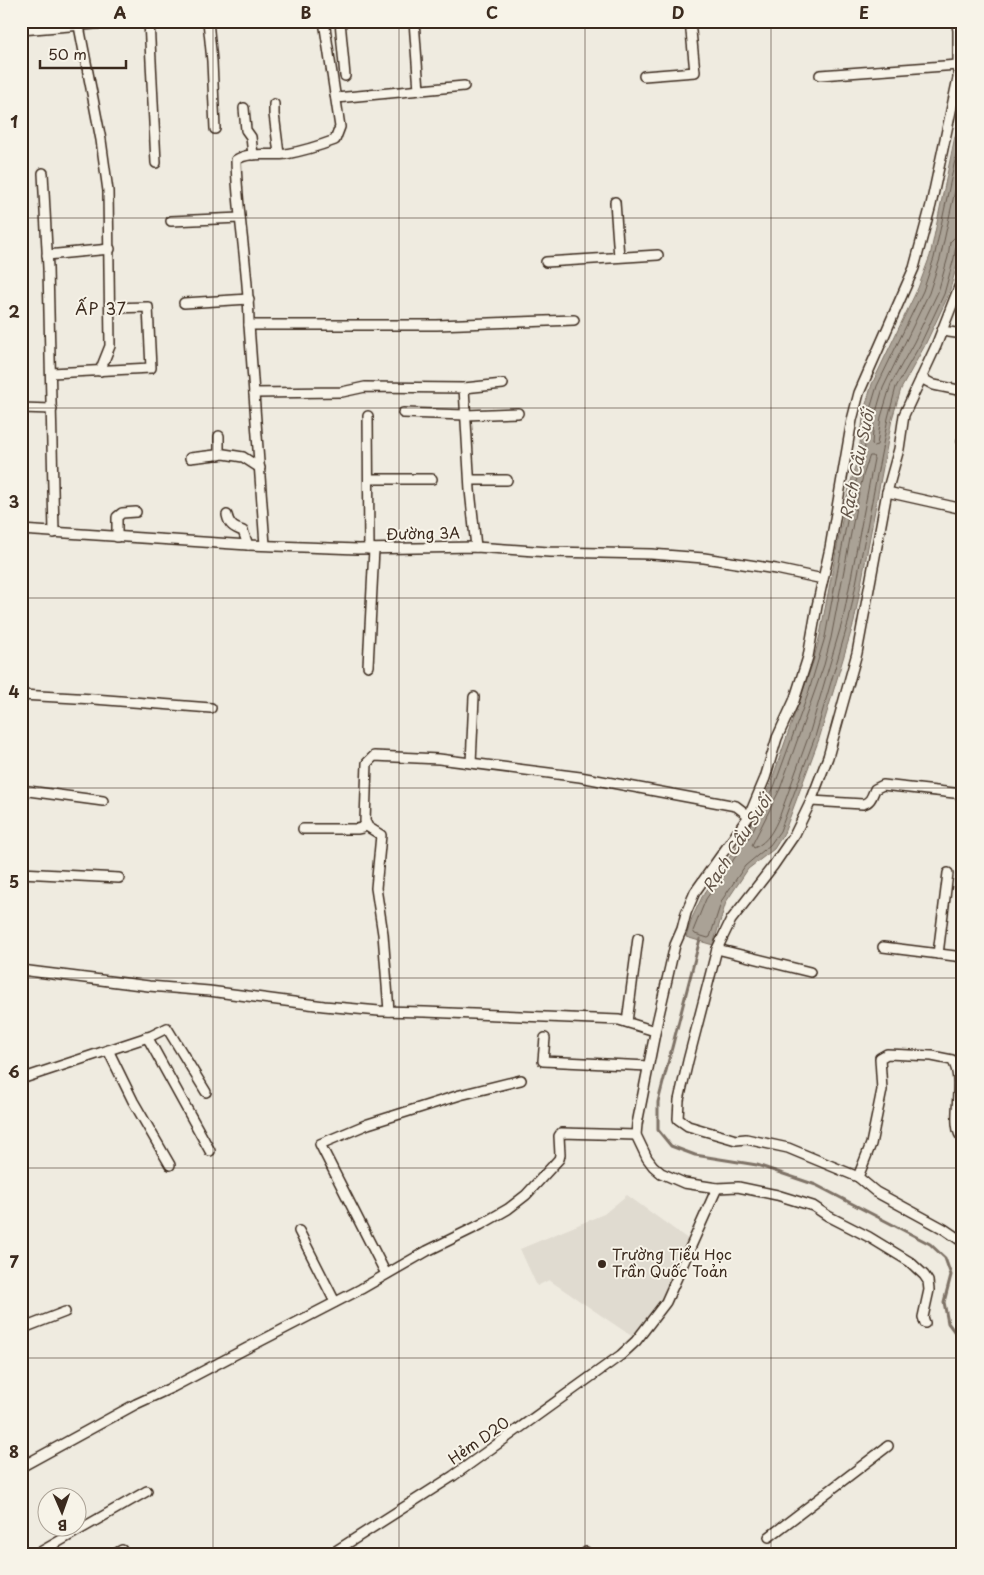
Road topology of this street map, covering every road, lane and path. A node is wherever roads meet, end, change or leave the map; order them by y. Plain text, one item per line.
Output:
1 (131, 21) edge
2 (149, 21) edge
3 (208, 21) edge
4 (324, 21) edge
5 (340, 21) edge
6 (414, 21) edge
7 (690, 21) edge
8 (956, 21) edge
9 (79, 26) junction
10 (21, 30) edge
11 (958, 65) junction
12 (820, 75) dead end
13 (345, 76) dead end
14 (644, 76) dead end
15 (464, 86) dead end
16 (419, 90) junction
17 (336, 98) junction
18 (274, 104) dead end
19 (244, 108) dead end
20 (215, 129) dead end
21 (279, 154) junction
22 (253, 155) junction
23 (156, 163) dead end
24 (43, 174) dead end
25 (615, 202) dead end
26 (240, 218) junction
27 (171, 221) dead end
28 (110, 249) junction
29 (48, 255) junction
30 (658, 255) dead end
31 (618, 258) junction
32 (546, 262) dead end
33 (963, 277) edge
34 (249, 299) junction
35 (184, 303) dead end
36 (110, 308) junction
37 (574, 320) dead end
38 (249, 325) junction
39 (942, 331) junction
40 (963, 334) edge
41 (100, 371) junction
42 (51, 373) junction
43 (921, 378) junction
44 (503, 384) dead end
45 (464, 388) junction
46 (963, 391) edge
47 (254, 394) junction
48 (21, 408) edge
49 (52, 409) junction
50 (403, 413) dead end
51 (518, 413) dead end
52 (466, 415) junction
53 (368, 416) dead end
54 (220, 436) dead end
55 (219, 455) junction
56 (190, 458) dead end
57 (260, 468) junction
58 (370, 478) junction
59 (432, 479) dead end
60 (470, 480) junction
61 (507, 480) dead end
62 (887, 492) junction
63 (963, 509) edge
64 (136, 512) dead end
65 (228, 515) dead end
66 (21, 530) edge
67 (54, 532) junction
68 (117, 537) junction
69 (248, 545) junction
70 (265, 545) junction
71 (476, 547) junction
72 (371, 549) junction
73 (823, 579) junction
74 (368, 666) dead end
75 (21, 695) edge
76 (474, 697) dead end
77 (211, 708) dead end
78 (471, 763) junction
79 (21, 790) edge
80 (963, 794) edge
81 (811, 800) junction
82 (103, 801) dead end
83 (750, 816) junction
84 (366, 824) junction
85 (304, 829) dead end
86 (21, 873) edge
87 (948, 873) dead end
88 (119, 878) dead end
89 (638, 938) dead end
90 (883, 947) dead end
91 (716, 949) junction
92 (938, 954) junction
93 (963, 957) edge
94 (21, 970) edge
95 (810, 972) dead end
96 (389, 1011) junction
97 (627, 1022) junction
98 (655, 1031) junction
99 (146, 1038) junction
100 (545, 1038) dead end
101 (108, 1050) junction
102 (648, 1066) junction
103 (21, 1079) edge
104 (521, 1080) dead end
105 (206, 1092) dead end
106 (636, 1135) junction
107 (963, 1139) edge
108 (210, 1151) dead end
109 (170, 1165) dead end
110 (858, 1177) junction
111 (717, 1188) junction
112 (299, 1231) dead end
113 (963, 1242) edge
114 (386, 1274) junction
115 (335, 1302) junction
116 (65, 1312) dead end
117 (925, 1323) dead end
118 (21, 1329) edge
119 (888, 1446) dead end
120 (21, 1467) edge
121 (147, 1491) dead end
122 (769, 1537) dead end
123 (37, 1554) edge
124 (330, 1554) edge

1 - 9 street
2 - 23 street
3 - 20 street
4 - 17 street
5 - 13 street
6 - 16 street
7 - 14 street
8 - 11 street
9 - 10 street
9 - 28 street
11 - 12 street
11 - 73 street
15 - 16 street
16 - 17 street
17 - 21 street
18 - 21 street
19 - 22 street
21 - 22 street
22 - 26 street
24 - 29 street
25 - 31 street
26 - 27 street
26 - 34 street
28 - 29 street
28 - 36 street
29 - 42 street
30 - 31 street
31 - 32 street
33 - 39 street
34 - 35 street
34 - 38 street
36 - 41 street
36 - 41 street
37 - 38 street
38 - 47 street
39 - 40 street
39 - 43 street
41 - 42 street
42 - 49 street
43 - 46 street
43 - 62 street
44 - 45 street
45 - 47 street
45 - 52 street
47 - 57 street
48 - 49 street
49 - 67 street
50 - 52 street
51 - 52 street
52 - 60 street
53 - 58 street
54 - 55 street
55 - 56 street
55 - 57 street
57 - 70 street
58 - 59 street
58 - 72 street
60 - 61 street
60 - 71 street
62 - 63 street
62 - 81 street
64 - 68 street
65 - 69 street
66 - 67 street, Đường 3A
67 - 68 street, Đường 3A
68 - 69 street, Đường 3A
69 - 70 street, Đường 3A
70 - 72 street, Đường 3A
71 - 72 street, Đường 3A
71 - 73 street, Đường 3A
72 - 74 street
73 - 83 street
75 - 77 street
76 - 78 street
78 - 83 street
78 - 84 street
79 - 82 street
80 - 81 street
81 - 91 street
83 - 98 street
84 - 85 street
84 - 96 street
86 - 88 street
87 - 92 street
89 - 97 street
90 - 92 street
91 - 95 street
91 - 110 street
92 - 93 street
94 - 96 street
96 - 97 street
97 - 98 street
98 - 102 street
99 - 101 street
99 - 105 street
99 - 108 street
100 - 102 street
101 - 103 street
101 - 109 street
102 - 106 street
104 - 114 street
106 - 111 street
106 - 114 street
107 - 110 street
110 - 113 street
111 - 117 street
111 - 124 street, Hẻm D20
112 - 115 street
114 - 115 street
115 - 120 street
116 - 118 street
119 - 122 street
121 - 123 street

